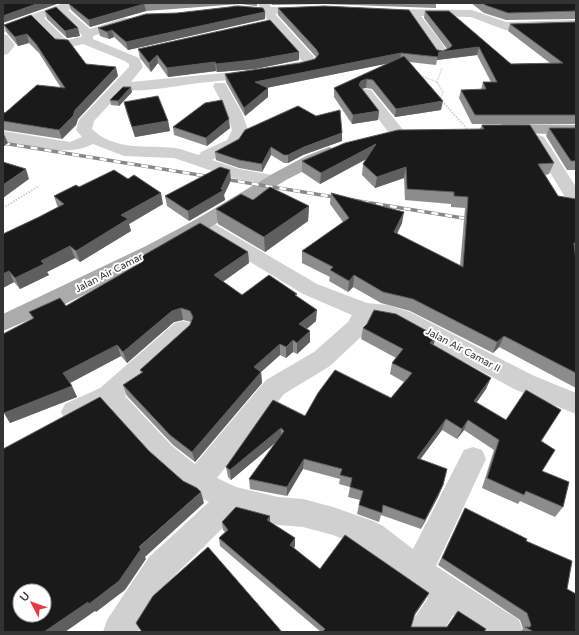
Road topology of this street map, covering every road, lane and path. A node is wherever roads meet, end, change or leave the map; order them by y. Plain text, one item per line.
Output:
1 (75, 3) edge
2 (239, 5) edge
3 (265, 6) edge
4 (59, 8) junction
5 (317, 9) edge
6 (226, 10) edge
7 (410, 10) edge
8 (370, 12) edge
9 (35, 16) junction
10 (141, 17) edge
11 (274, 22) junction
12 (576, 24) edge
13 (261, 25) edge
14 (3, 29) edge
15 (87, 37) junction
16 (3, 38) edge
17 (3, 51) edge
18 (139, 53) edge
19 (442, 54) edge
20 (125, 56) junction
21 (417, 73) edge
22 (120, 86) junction
23 (220, 86) dead end
24 (366, 93) edge
25 (532, 129) junction
26 (468, 130) joint
27 (576, 130) edge
28 (405, 134) joint
29 (3, 136) edge
30 (92, 138) junction
31 (379, 138) edge
32 (346, 146) edge
33 (197, 161) junction
34 (272, 180) junction
35 (39, 186) dead end
36 (576, 201) edge
37 (3, 208) edge
38 (201, 224) junction
39 (365, 311) junction
40 (3, 323) edge
41 (183, 329) edge
42 (109, 395) junction
43 (576, 404) edge
44 (50, 425) edge
45 (472, 459) dead end
46 (197, 482) junction
47 (232, 499) junction
48 (417, 572) junction
49 (448, 594) junction
50 (119, 632) edge
51 (425, 632) edge
52 (507, 632) edge

1 - 4 street
2 - 3 street
2 - 6 street
3 - 5 street
3 - 11 street
4 - 9 street
4 - 15 street
7 - 8 street
7 - 12 street
7 - 19 street
9 - 14 street
9 - 15 street
10 - 15 street
11 - 13 street
11 - 22 street
15 - 20 street
16 - 17 street
18 - 20 street
20 - 22 street
21 - 26 path
22 - 30 street
23 - 33 street
24 - 28 street
25 - 26 main road
25 - 27 main road
25 - 36 street
28 - 31 main road
29 - 30 street
30 - 33 street
32 - 34 main road, Jalan Air Camar
33 - 34 street
34 - 38 main road, Jalan Air Camar
35 - 37 path
38 - 39 street, Jalan Air Camar II
38 - 40 main road, Jalan Air Camar
39 - 43 street, Jalan Air Camar II
39 - 46 street
41 - 42 street
42 - 44 street
42 - 46 street
45 - 48 street
46 - 47 street
47 - 48 street
47 - 50 street
48 - 49 street
49 - 51 street
49 - 52 street

